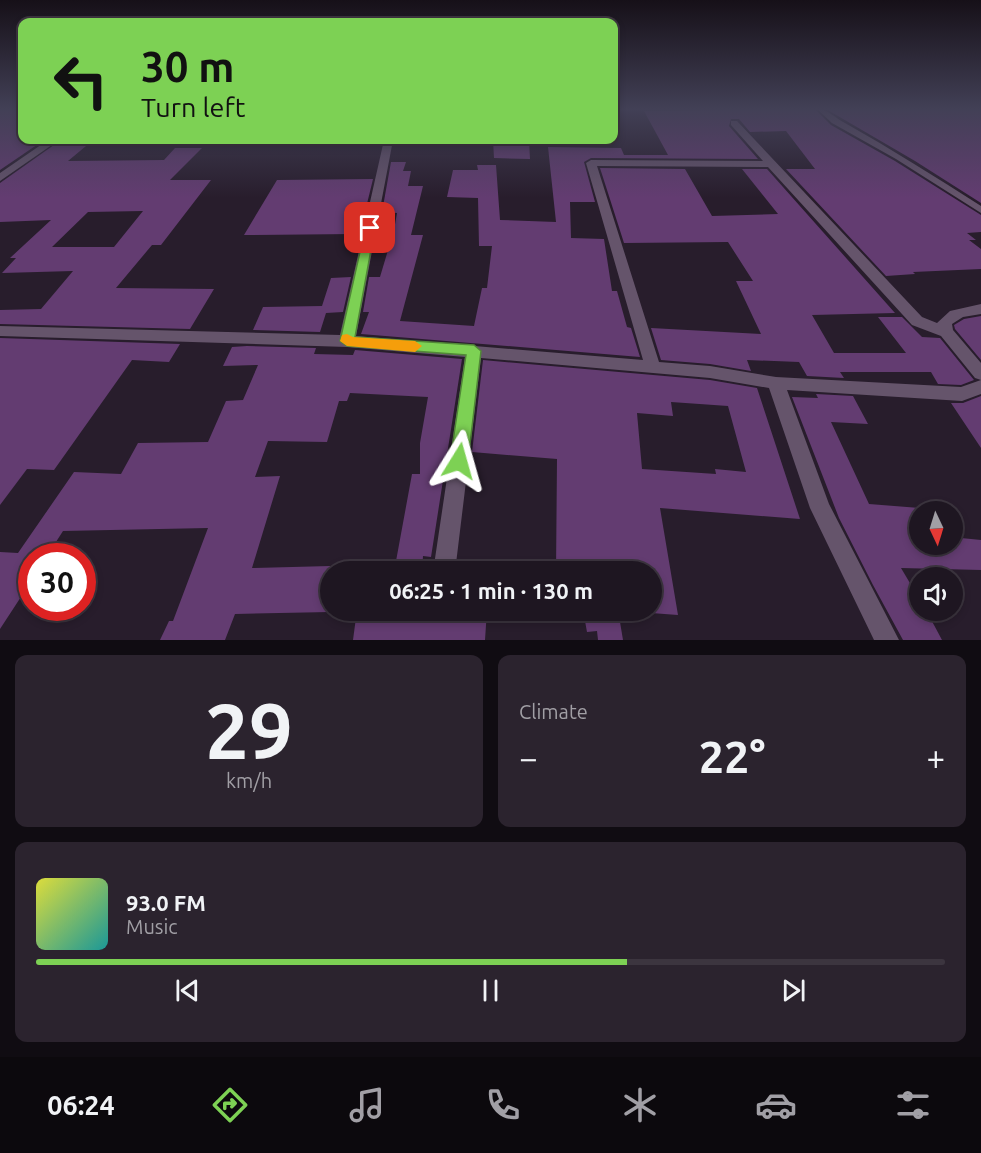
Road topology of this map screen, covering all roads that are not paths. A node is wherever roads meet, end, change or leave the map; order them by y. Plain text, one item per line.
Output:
1 (748, 139) edge
2 (867, 139) edge
3 (48, 144) edge
4 (387, 144) edge
5 (771, 164) junction
6 (0, 177) edge
7 (981, 210) edge
8 (981, 309) edge
9 (0, 332) edge
10 (946, 332) junction
11 (347, 341) junction
12 (474, 351) junction
13 (653, 367) junction
14 (981, 374) edge
15 (776, 383) junction
16 (981, 387) edge
17 (445, 561) edge
18 (887, 640) edge

1 - 5 street
2 - 7 lane
3 - 6 street
4 - 11 street
5 - 10 street
5 - 13 street
8 - 10 street
9 - 11 street
10 - 14 street
11 - 12 street
12 - 13 street
12 - 17 street
13 - 15 street
15 - 16 street
15 - 18 street

